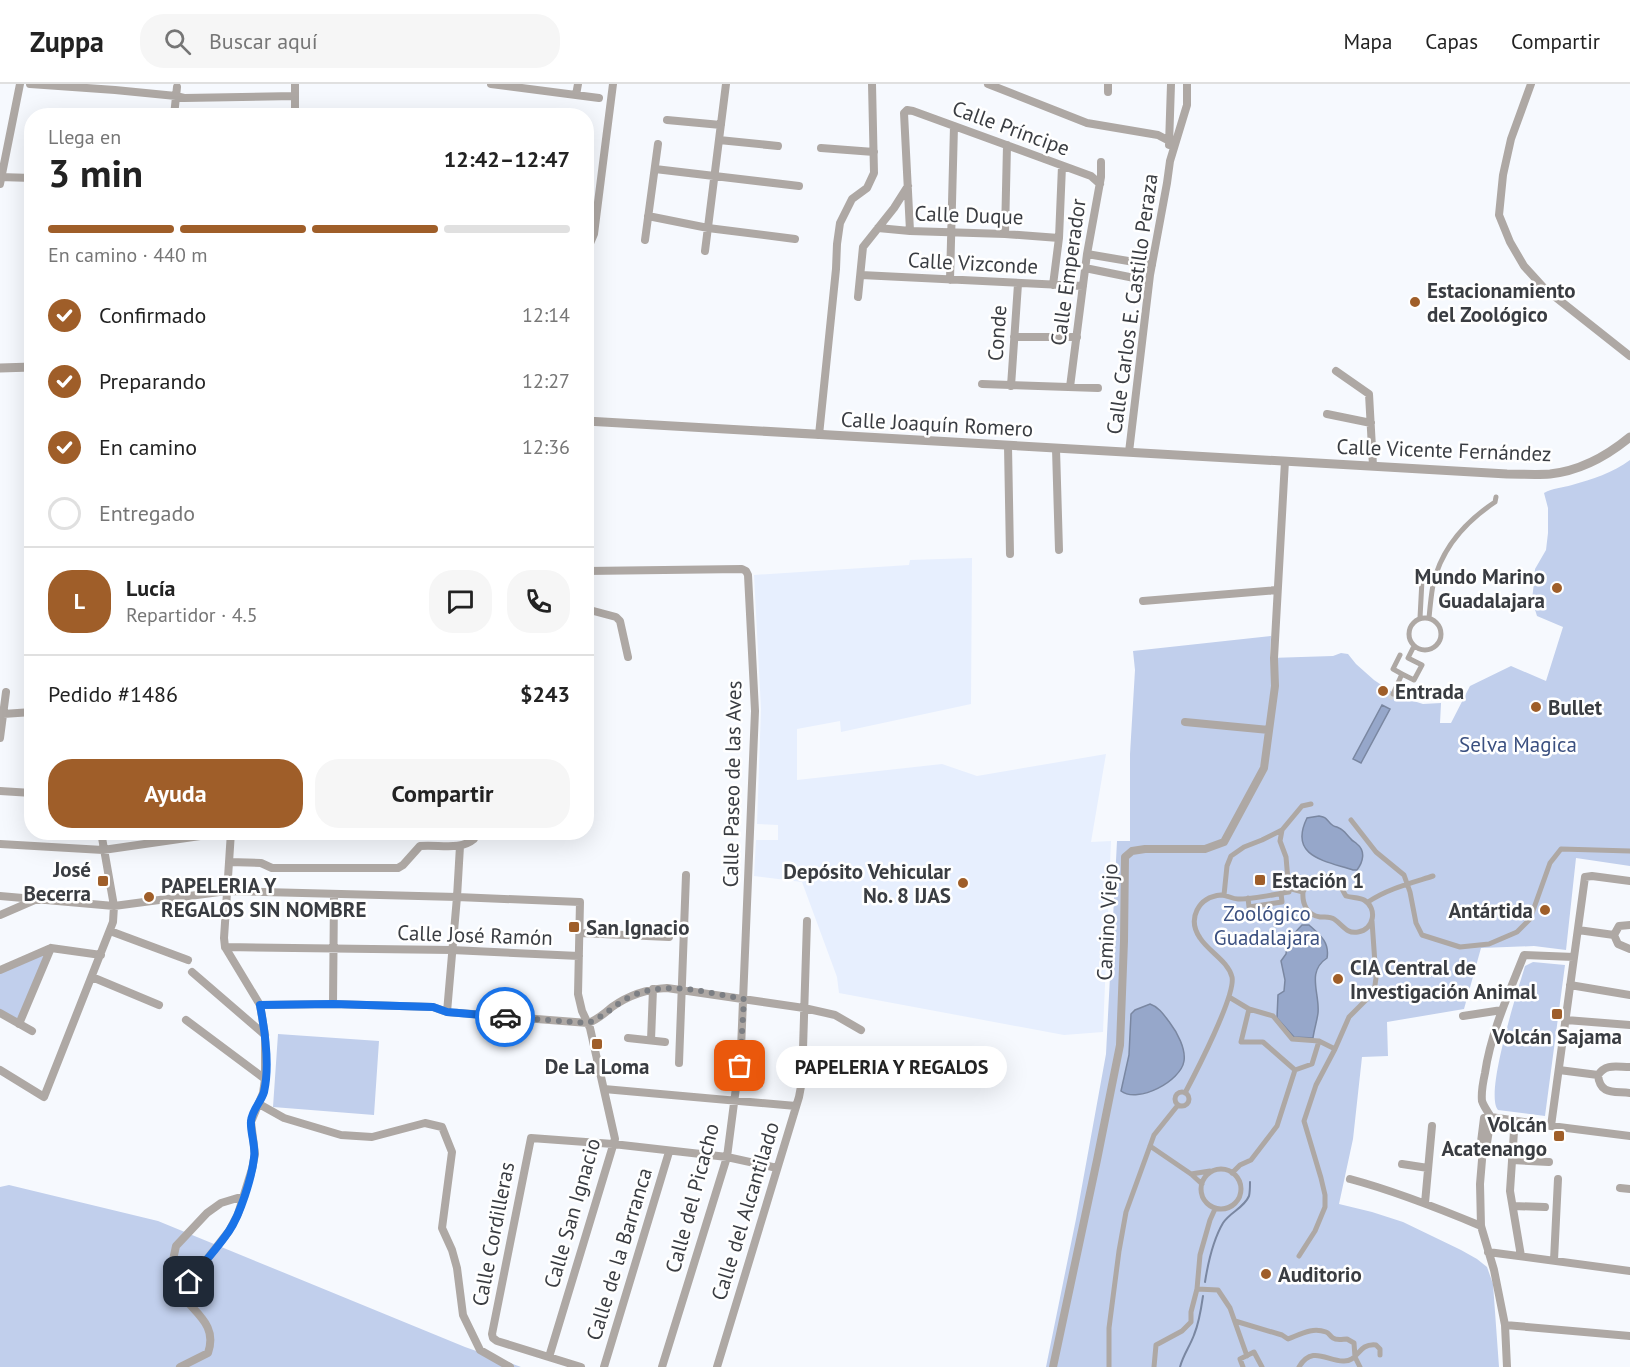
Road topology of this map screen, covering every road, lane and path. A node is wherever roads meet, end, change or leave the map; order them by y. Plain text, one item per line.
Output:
1 (20, 84) edge
2 (30, 84) edge
3 (295, 84) edge
4 (492, 84) edge
5 (578, 84) edge
6 (613, 84) edge
7 (726, 84) edge
8 (872, 84) edge
9 (988, 84) edge
10 (1171, 84) edge
11 (1187, 84) edge
12 (1530, 84) edge
13 (115, 87) edge
14 (177, 87) dead end
15 (576, 95) junction
16 (176, 96) junction
17 (295, 96) junction
18 (599, 98) dead end
19 (175, 108) edge
20 (295, 108) edge
21 (667, 120) dead end
22 (721, 125) junction
23 (954, 126) junction
24 (719, 140) junction
25 (1172, 142) junction
26 (658, 144) dead end
27 (778, 146) dead end
28 (1007, 146) junction
29 (820, 148) dead end
30 (874, 152) junction
31 (1101, 162) dead end
32 (1062, 166) junction
33 (655, 169) junction
34 (715, 176) junction
35 (0, 177) edge
36 (24, 178) edge
37 (0, 184) edge
38 (1100, 184) junction
39 (909, 185) junction
40 (799, 186) dead end
41 (648, 216) junction
42 (708, 228) junction
43 (878, 228) junction
44 (910, 231) junction
45 (952, 231) junction
46 (594, 234) edge
47 (1005, 234) junction
48 (1059, 238) junction
49 (795, 239) dead end
50 (645, 240) dead end
51 (705, 251) dead end
52 (1087, 254) junction
53 (1128, 261) junction
54 (1152, 265) junction
55 (1085, 268) junction
56 (861, 275) junction
57 (1125, 276) junction
58 (950, 280) junction
59 (1149, 281) junction
60 (1018, 284) junction
61 (1053, 285) junction
62 (1083, 286) junction
63 (858, 297) dead end
64 (1014, 337) junction
65 (1077, 337) junction
66 (1630, 356) edge
67 (24, 367) edge
68 (0, 368) edge
69 (1336, 371) dead end
70 (982, 384) dead end
71 (1011, 386) junction
72 (1071, 387) junction
73 (1098, 388) dead end
74 (1327, 414) dead end
75 (594, 422) edge
76 (1371, 423) junction
77 (819, 435) junction
78 (1630, 437) edge
79 (1008, 446) junction
80 (1056, 449) junction
81 (1129, 452) junction
82 (1285, 461) junction
83 (1373, 466) junction
84 (1496, 497) dead end
85 (1059, 550) dead end
86 (1010, 554) dead end
87 (594, 571) edge
88 (1422, 580) dead end
89 (1277, 590) junction
90 (1143, 601) dead end
91 (594, 611) edge
92 (1419, 618) junction
93 (1429, 618) junction
94 (1414, 646) junction
95 (1392, 651) dead end
96 (1400, 655) junction
97 (628, 657) dead end
98 (1408, 658) junction
99 (1402, 674) junction
100 (6, 692) dead end
101 (1393, 694) tunnel mouth
102 (24, 713) edge
103 (3, 714) junction
104 (1185, 722) dead end
105 (1269, 729) junction
106 (0, 738) edge
107 (0, 791) edge
108 (24, 792) edge
109 (1311, 804) dead end
110 (1351, 820) dead end
111 (1282, 830) junction
112 (102, 840) edge
113 (174, 840) edge
114 (230, 840) edge
115 (473, 840) edge
116 (0, 844) edge
117 (460, 846) junction
118 (103, 850) junction
119 (1630, 851) edge
120 (229, 862) junction
121 (686, 875) dead end
122 (1433, 876) dead end
123 (1630, 881) edge
124 (1407, 884) junction
125 (1288, 888) junction
126 (227, 891) junction
127 (1303, 892) junction
128 (1281, 893) junction
129 (334, 894) junction
130 (1224, 895) junction
131 (0, 896) edge
132 (458, 897) junction
133 (1248, 898) junction
134 (38, 899) junction
135 (1368, 902) junction
136 (114, 906) junction
137 (0, 915) edge
138 (807, 921) dead end
139 (1371, 921) junction
140 (1630, 925) edge
141 (1578, 930) junction
142 (110, 931) junction
143 (580, 933) junction
144 (1614, 935) junction
145 (669, 938) dead end
146 (225, 947) junction
147 (51, 948) junction
148 (1630, 949) edge
149 (334, 950) junction
150 (452, 950) junction
151 (101, 955) junction
152 (579, 956) junction
153 (1574, 957) junction
154 (188, 960) dead end
155 (0, 970) edge
156 (192, 972) dead end
157 (92, 977) junction
158 (1570, 985) junction
159 (653, 989) junction
160 (681, 989) junction
161 (1630, 995) edge
162 (1229, 996) junction
163 (744, 999) junction
164 (333, 1004) junction
165 (159, 1005) dead end
166 (260, 1005) junction
167 (804, 1008) junction
168 (1249, 1009) junction
169 (1502, 1010) junction
170 (0, 1012) edge
171 (447, 1012) junction
172 (1463, 1016) dead end
173 (186, 1020) dead end
174 (1566, 1020) junction
175 (588, 1023) junction
176 (20, 1024) junction
177 (1630, 1024) edge
178 (861, 1030) dead end
179 (32, 1031) dead end
180 (265, 1035) junction
181 (628, 1038) dead end
182 (651, 1040) junction
183 (1319, 1041) junction
184 (665, 1042) dead end
185 (1335, 1049) junction
186 (679, 1063) dead end
187 (1630, 1067) edge
188 (0, 1070) edge
189 (1295, 1070) junction
190 (1559, 1070) junction
191 (1598, 1075) junction
192 (266, 1079) junction
193 (604, 1089) junction
194 (1185, 1093) junction
195 (1630, 1093) edge
196 (735, 1101) junction
197 (259, 1104) junction
198 (1178, 1105) junction
199 (796, 1106) junction
200 (1488, 1116) junction
201 (1432, 1126) dead end
202 (1551, 1126) junction
203 (1514, 1131) dead end
204 (1630, 1136) edge
205 (613, 1144) junction
206 (1150, 1146) junction
207 (669, 1152) junction
208 (726, 1157) junction
209 (1512, 1160) junction
210 (1549, 1162) dead end
211 (1402, 1164) dead end
212 (777, 1168) junction
213 (1428, 1168) junction
214 (1214, 1171) junction
215 (1232, 1173) junction
216 (1191, 1174) junction
217 (1350, 1179) dead end
218 (1558, 1179) dead end
219 (1202, 1184) junction
220 (1620, 1188) dead end
221 (1630, 1189) edge
222 (244, 1196) junction
223 (1425, 1203) junction
224 (1514, 1206) junction
225 (1545, 1207) dead end
226 (1215, 1209) junction
227 (1481, 1226) junction
228 (1488, 1252) junction
229 (1299, 1256) dead end
230 (1521, 1256) junction
231 (1554, 1260) junction
232 (1630, 1271) edge
233 (1197, 1289) junction
234 (184, 1298) junction
235 (1235, 1321) junction
236 (1505, 1325) junction
237 (1630, 1336) edge
238 (1380, 1355) dead end
239 (1247, 1356) junction
240 (549, 1357) junction
241 (1355, 1357) junction
242 (180, 1367) edge
243 (510, 1367) edge
244 (581, 1367) edge
245 (604, 1367) edge
246 (662, 1367) edge
247 (717, 1367) edge
248 (1053, 1367) edge
249 (1109, 1367) edge
250 (1154, 1367) edge
251 (1244, 1367) edge
252 (1262, 1367) edge
253 (1299, 1367) edge
254 (1360, 1367) edge
255 (1507, 1367) edge

1 - 35 street
2 - 13 street
3 - 17 street
4 - 15 street
5 - 15 street
6 - 46 street
7 - 22 street
8 - 30 street
9 - 25 street
10 - 25 street, Calle Carlos E. Castillo Peraza
11 - 25 street, Calle Carlos E. Castillo Peraza
12 - 66 street
13 - 16 street
14 - 16 street
15 - 18 street
16 - 17 street
16 - 19 street
17 - 20 street
21 - 22 street
22 - 24 street
23 - 28 street, Calle Príncipe
23 - 39 street, Calle Príncipe
23 - 45 street
24 - 27 street
24 - 34 street
25 - 54 street, Calle Carlos E. Castillo Peraza
26 - 33 street
28 - 32 street, Calle Príncipe
28 - 47 street
29 - 30 street
30 - 77 street
31 - 38 street, Calle Emperador
32 - 38 street, Calle Príncipe
32 - 48 street
33 - 34 street
33 - 41 street
34 - 40 street
34 - 42 street
35 - 36 street
35 - 37 street
38 - 52 street, Calle Emperador
39 - 43 street
39 - 44 street
41 - 42 street
41 - 50 street
42 - 49 street
42 - 51 street
43 - 44 street, Calle Duque
43 - 56 street
44 - 45 street, Calle Duque
45 - 47 street, Calle Duque
45 - 58 street
47 - 48 street, Calle Duque
48 - 61 street
52 - 53 street
52 - 55 street, Calle Emperador
53 - 54 street
53 - 57 street
54 - 59 street, Calle Carlos E. Castillo Peraza
55 - 57 street
55 - 62 street, Calle Emperador
56 - 58 street, Calle Vizconde
56 - 63 street
57 - 59 street
58 - 60 street, Calle Vizconde
59 - 81 street, Calle Carlos E. Castillo Peraza
60 - 61 street, Calle Vizconde
60 - 64 street, Conde
61 - 62 street, Calle Vizconde
62 - 65 street, Calle Emperador
64 - 65 street
64 - 71 street, Conde
65 - 72 street, Calle Emperador
67 - 68 street
69 - 76 street
70 - 71 street
71 - 72 street
72 - 73 street
74 - 76 street
75 - 77 street, Calle Joaquín Romero
76 - 83 street
77 - 79 street, Calle Joaquín Romero
78 - 83 street, Calle Vicente Fernández
79 - 80 street, Calle Joaquín Romero
79 - 86 street
80 - 81 street, Calle Joaquín Romero
80 - 85 street
81 - 82 street, Calle Joaquín Romero
82 - 83 street, Calle Vicente Fernández
82 - 89 street, Camino Viejo
84 - 93 street
87 - 163 street, Calle Paseo de las Aves
88 - 92 street
89 - 90 street
89 - 105 street, Camino Viejo
91 - 97 street
92 - 93 street
92 - 94 street
93 - 94 street
94 - 98 street
95 - 96 street
96 - 98 street
96 - 99 street
98 - 99 street
99 - 101 street
100 - 103 street
102 - 103 street
103 - 106 street
104 - 105 street
105 - 248 street, Camino Viejo
107 - 108 street
109 - 111 street
110 - 124 street
111 - 125 street
111 - 130 street
112 - 118 street
113 - 118 street
114 - 120 street
115 - 117 street
116 - 118 street
117 - 120 street
117 - 132 street
118 - 136 street
119 - 124 street
120 - 126 street
121 - 160 street
122 - 124 street
123 - 141 street
124 - 135 street
125 - 127 street
125 - 128 street
126 - 129 street
126 - 136 street
126 - 146 street
127 - 135 street
127 - 139 street
128 - 133 street
128 - 133 street
129 - 132 street
129 - 149 street
130 - 133 street
130 - 162 street
131 - 134 street
132 - 143 street, Calle San Ignacio
132 - 150 street
134 - 136 street
134 - 137 street
135 - 139 street
136 - 142 street
138 - 167 street, Calle del Alcantilado
139 - 185 street
140 - 144 street
141 - 144 street
141 - 153 street
142 - 151 street
142 - 154 street
143 - 145 street
143 - 152 street, Calle San Ignacio
144 - 148 street
146 - 149 street, Calle José Ramón
146 - 166 street
147 - 151 street
147 - 155 street
147 - 176 street
149 - 150 street, Calle José Ramón
149 - 164 street
150 - 152 street, Calle José Ramón
150 - 171 street
151 - 157 street
152 - 175 street, Calle San Ignacio
153 - 158 street
153 - 169 street
156 - 180 street
157 - 165 street
157 - 188 street
158 - 161 street
158 - 174 street
159 - 160 street
159 - 175 street
159 - 182 street
160 - 163 street
160 - 186 street
162 - 168 street
162 - 194 street
163 - 167 street
163 - 196 street, Calle del Picacho
164 - 166 street
164 - 171 street
166 - 180 street
167 - 178 street
167 - 199 street, Calle del Alcantilado
168 - 183 street
168 - 189 street
169 - 172 street
169 - 200 street
170 - 176 street
171 - 175 street
173 - 192 street
174 - 177 street
174 - 190 street
175 - 193 street, Calle San Ignacio
176 - 179 street
180 - 192 street
181 - 182 street
182 - 184 street
183 - 185 street
183 - 189 street
185 - 229 street
187 - 191 street
189 - 215 street
190 - 191 street
190 - 202 street
191 - 195 street
192 - 197 street
193 - 196 street
193 - 205 street, Calle San Ignacio
194 - 198 street
194 - 198 street
196 - 199 street
196 - 208 street, Calle del Picacho
197 - 222 street
197 - 243 street
198 - 206 street
199 - 212 street, Calle del Alcantilado
200 - 202 street
200 - 227 street
201 - 213 street
202 - 204 street
203 - 209 street
205 - 207 street
205 - 240 street, Calle San Ignacio
205 - 240 street, Calle Cordilleras
206 - 216 street
206 - 249 street
207 - 208 street
207 - 245 street, Calle de la Barranca
208 - 212 street
208 - 246 street, Calle del Picacho
209 - 210 street
209 - 224 street
211 - 213 street
212 - 247 street, Calle del Alcantilado
213 - 223 street
214 - 215 street
214 - 216 street
214 - 219 street
215 - 226 street
216 - 219 street
217 - 223 street
218 - 231 street
219 - 226 street
220 - 221 street
222 - 234 street
222 - 234 street
223 - 227 street
224 - 225 street
224 - 230 street
226 - 233 street
227 - 228 street
228 - 230 street
228 - 236 street
230 - 231 street
231 - 232 street
233 - 235 street
233 - 250 street
234 - 242 street
235 - 239 street
235 - 241 street
236 - 237 street
236 - 255 street
238 - 241 street
239 - 251 street
239 - 252 street
240 - 244 street
241 - 253 street
241 - 254 street

